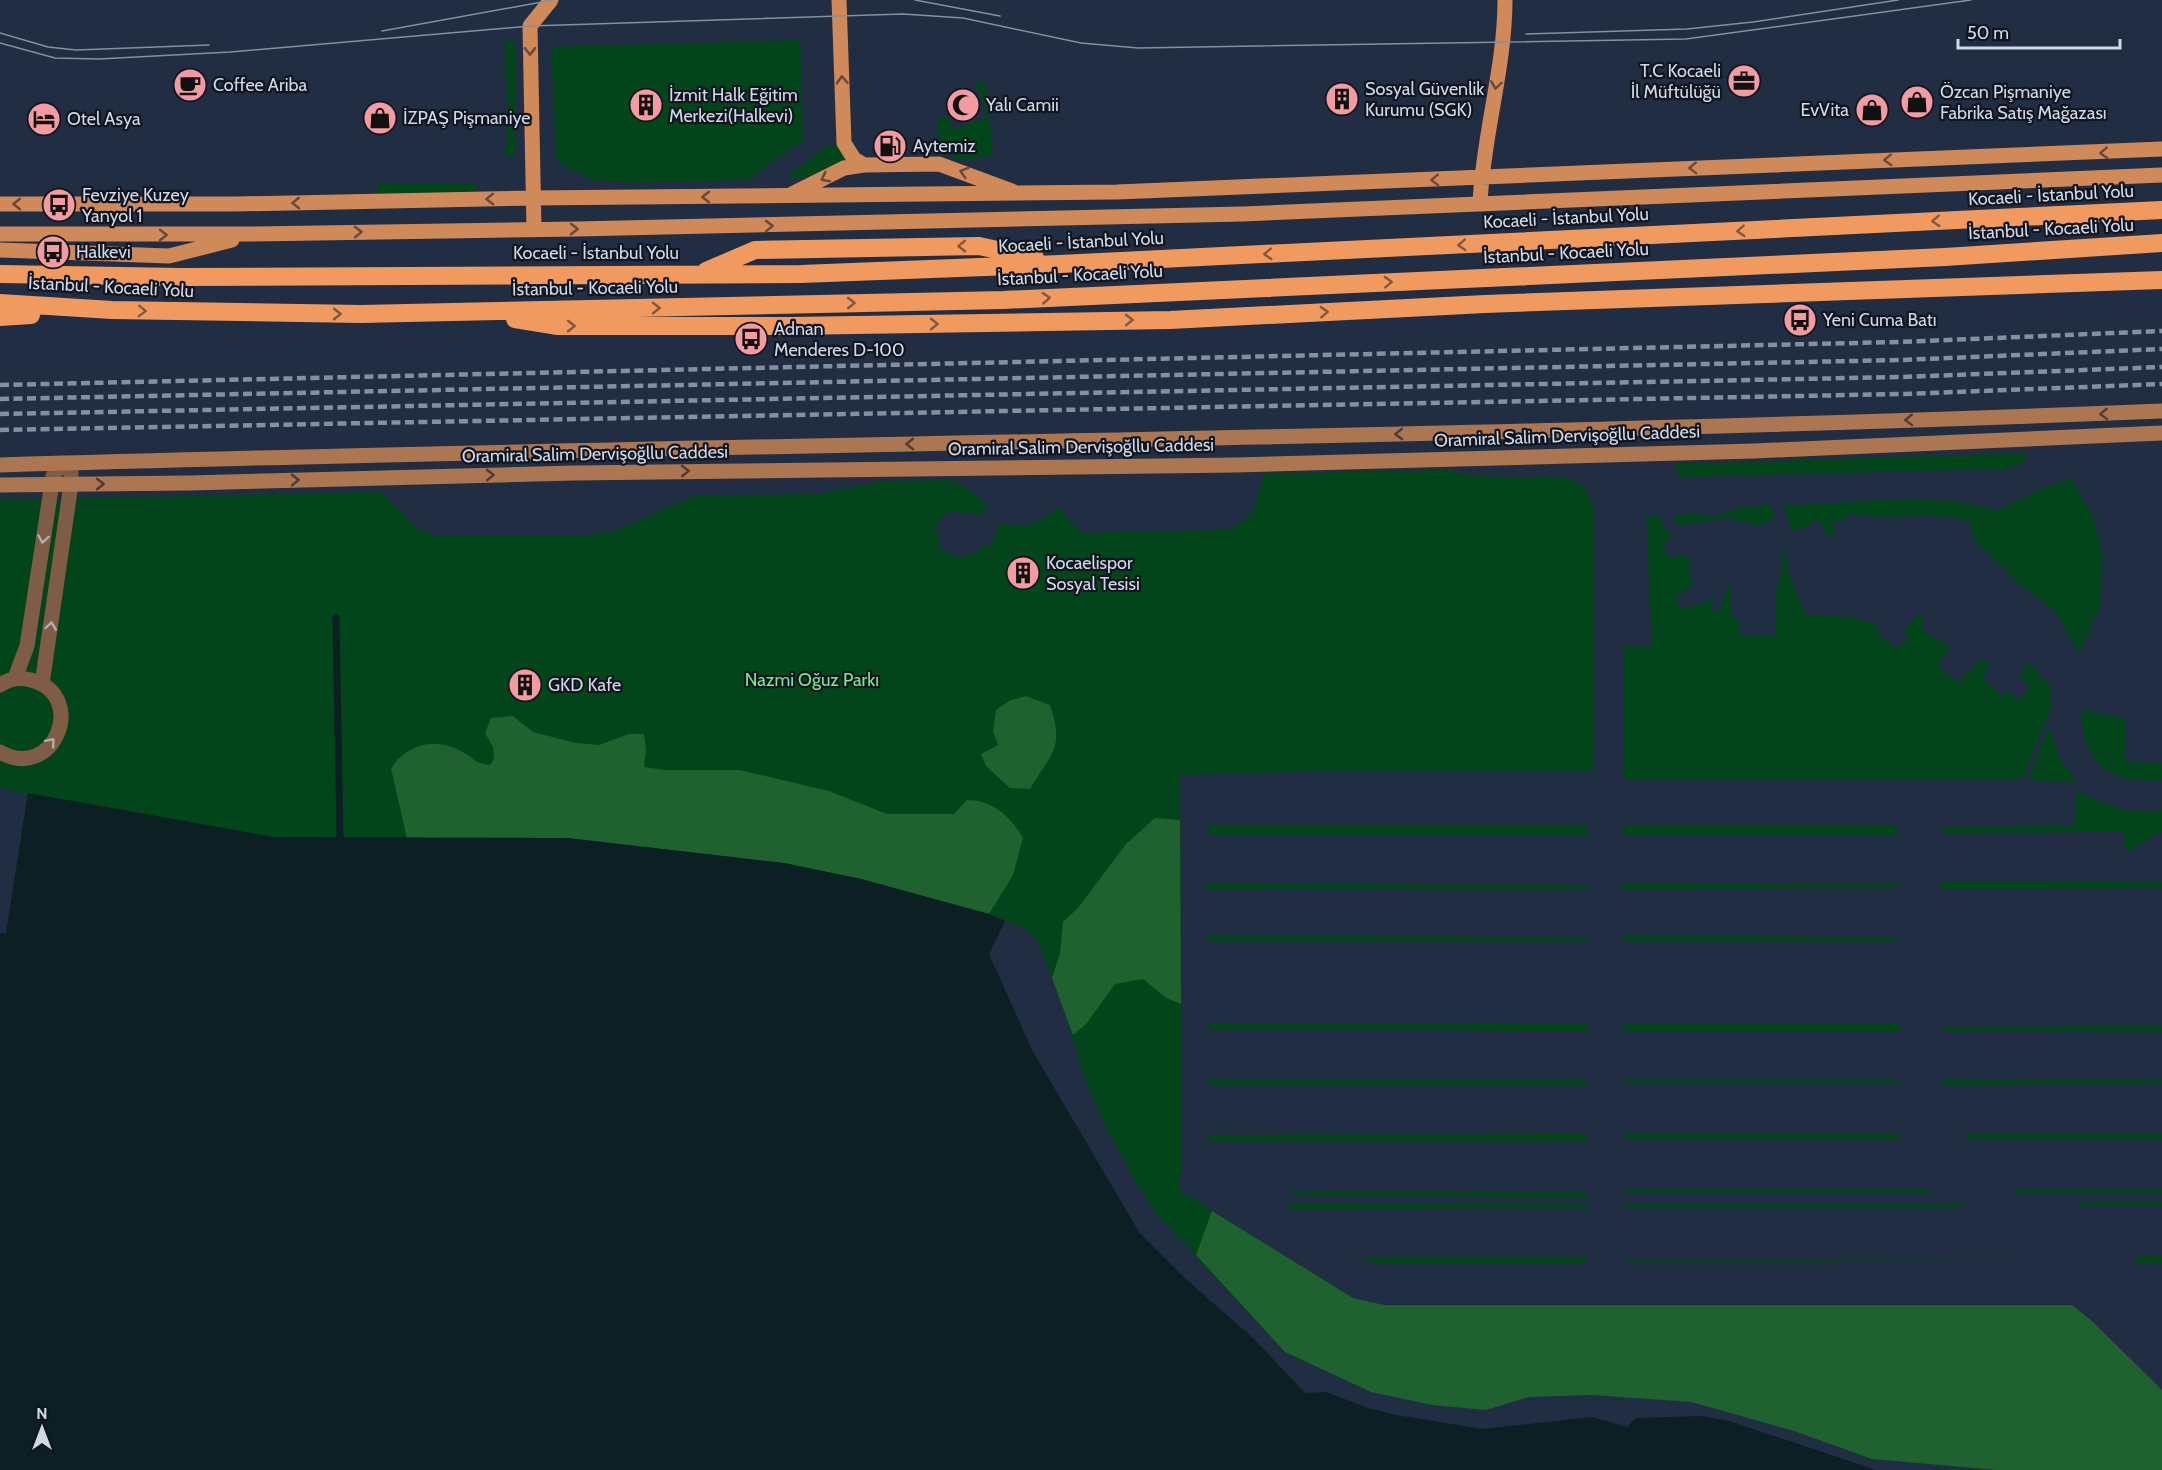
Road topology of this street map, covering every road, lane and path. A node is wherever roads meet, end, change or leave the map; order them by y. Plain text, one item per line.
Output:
1 (551, 0) edge
2 (838, 0) edge
3 (1505, 0) edge
4 (2162, 149) edge
5 (864, 165) junction
6 (2162, 175) edge
7 (1482, 178) junction
8 (1018, 193) junction
9 (789, 196) junction
10 (533, 198) junction
11 (1480, 203) junction
12 (0, 204) edge
13 (2162, 210) edge
14 (534, 229) junction
15 (0, 234) edge
16 (252, 234) junction
17 (2162, 243) edge
18 (0, 250) edge
19 (1060, 264) junction
20 (0, 274) edge
21 (699, 274) junction
22 (2162, 280) edge
23 (0, 303) edge
24 (112, 310) junction
25 (472, 312) junction
26 (0, 317) edge
27 (2162, 411) edge
28 (2162, 433) edge
29 (61, 463) junction
30 (0, 465) edge
31 (52, 484) junction
32 (70, 484) junction
33 (0, 485) edge
34 (15, 678) junction
35 (42, 684) junction
36 (0, 685) edge
37 (0, 752) edge

1 -> 10 main road
5 -> 2 main road
3 -> 7 main road
4 -> 7 main road
8 -> 5 main road
5 -> 9 main road
6 - 11 main road
7 -> 8 main road
7 - 11 main road
8 - 9 main road
9 -> 10 main road
10 -> 12 main road
10 - 14 main road
14 -> 11 main road
13 -> 19 highway, Kocaeli - İstanbul Yolu
16 -> 14 main road
15 -> 16 main road
16 - 18 main road
25 -> 17 highway, İstanbul - Kocaeli Yolu
19 - 21 highway, Kocaeli - İstanbul Yolu
19 -> 21 highway
20 - 21 highway, Kocaeli - İstanbul Yolu
25 -> 22 highway
23 - 24 highway, İstanbul - Kocaeli Yolu
24 -> 25 highway, İstanbul - Kocaeli Yolu
24 - 26 highway
27 -> 29 main road, Oramiral Salim Dervişoğllu Caddesi
32 -> 28 main road, Oramiral Salim Dervişoğllu Caddesi
29 - 30 main road, Oramiral Salim Dervişoğllu Caddesi
29 - 31 street
29 - 32 street
31 - 32 main road, Oramiral Salim Dervişoğllu Caddesi
31 - 33 main road, Oramiral Salim Dervişoğllu Caddesi
31 -> 34 street
35 -> 32 street
34 - 35 street
34 - 36 street
37 -> 35 street

